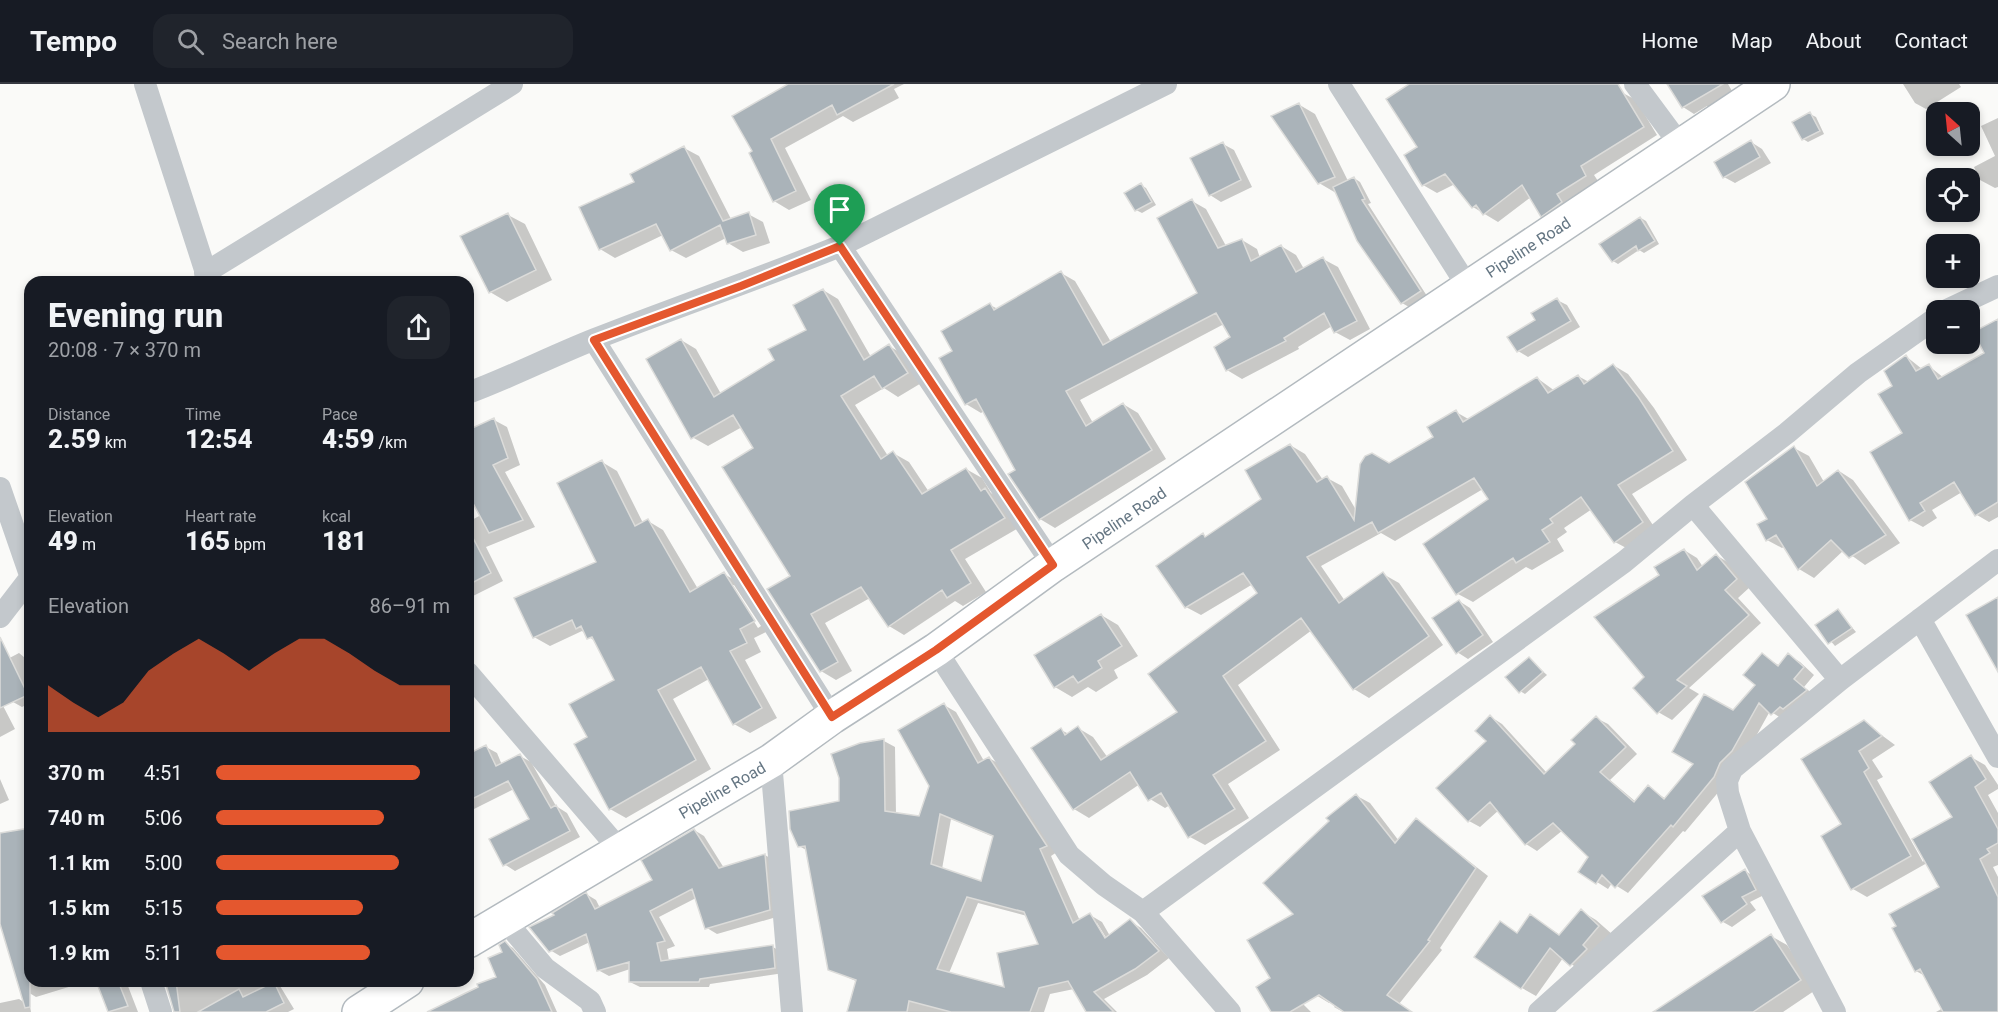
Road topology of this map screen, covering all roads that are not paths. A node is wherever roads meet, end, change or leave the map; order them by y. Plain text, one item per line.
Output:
1 (145, 84) edge
2 (512, 84) edge
3 (1166, 84) edge
4 (1339, 84) edge
5 (1635, 84) edge
6 (1773, 84) edge
7 (1681, 146) junction
8 (840, 246) junction
9 (207, 276) edge
10 (209, 276) edge
11 (1998, 286) edge
12 (1468, 287) junction
13 (1968, 300) edge
14 (1926, 325) edge
15 (594, 340) junction
16 (474, 391) edge
17 (0, 488) edge
18 (1693, 505) junction
19 (24, 559) edge
20 (1998, 560) edge
21 (1053, 565) junction
22 (24, 585) edge
23 (0, 617) edge
24 (1920, 619) junction
25 (936, 650) junction
26 (474, 680) edge
27 (1840, 680) junction
28 (832, 717) junction
29 (1998, 757) edge
30 (771, 761) junction
31 (1740, 831) junction
32 (620, 850) junction
33 (1143, 912) junction
34 (503, 918) junction
35 (474, 937) edge
36 (153, 987) edge
37 (398, 987) edge
38 (161, 1012) edge
39 (359, 1012) edge
40 (595, 1012) edge
41 (792, 1012) edge
42 (1230, 1012) edge
43 (1539, 1012) edge
44 (1835, 1012) edge

1 - 9 street
2 - 10 street
3 - 8 street
4 - 12 street
5 - 7 street
6 - 7 street, Pipeline Road
7 - 12 street, Pipeline Road
8 - 15 street
8 - 21 street
11 - 13 street
12 - 21 street, Pipeline Road
14 - 18 street
15 - 16 street
15 - 28 street
17 - 19 street
18 - 27 street
18 - 33 street
20 - 24 street
21 - 25 street, Pipeline Road
22 - 23 street
24 - 27 street
24 - 29 street
25 - 28 street, Pipeline Road
25 - 33 street
26 - 32 street
27 - 31 street
28 - 30 street, Pipeline Road
30 - 32 street, Pipeline Road
30 - 41 street
31 - 43 street
31 - 44 street
32 - 34 street, Pipeline Road
33 - 42 street
34 - 35 street, Pipeline Road
34 - 40 street
36 - 38 street
37 - 39 street

